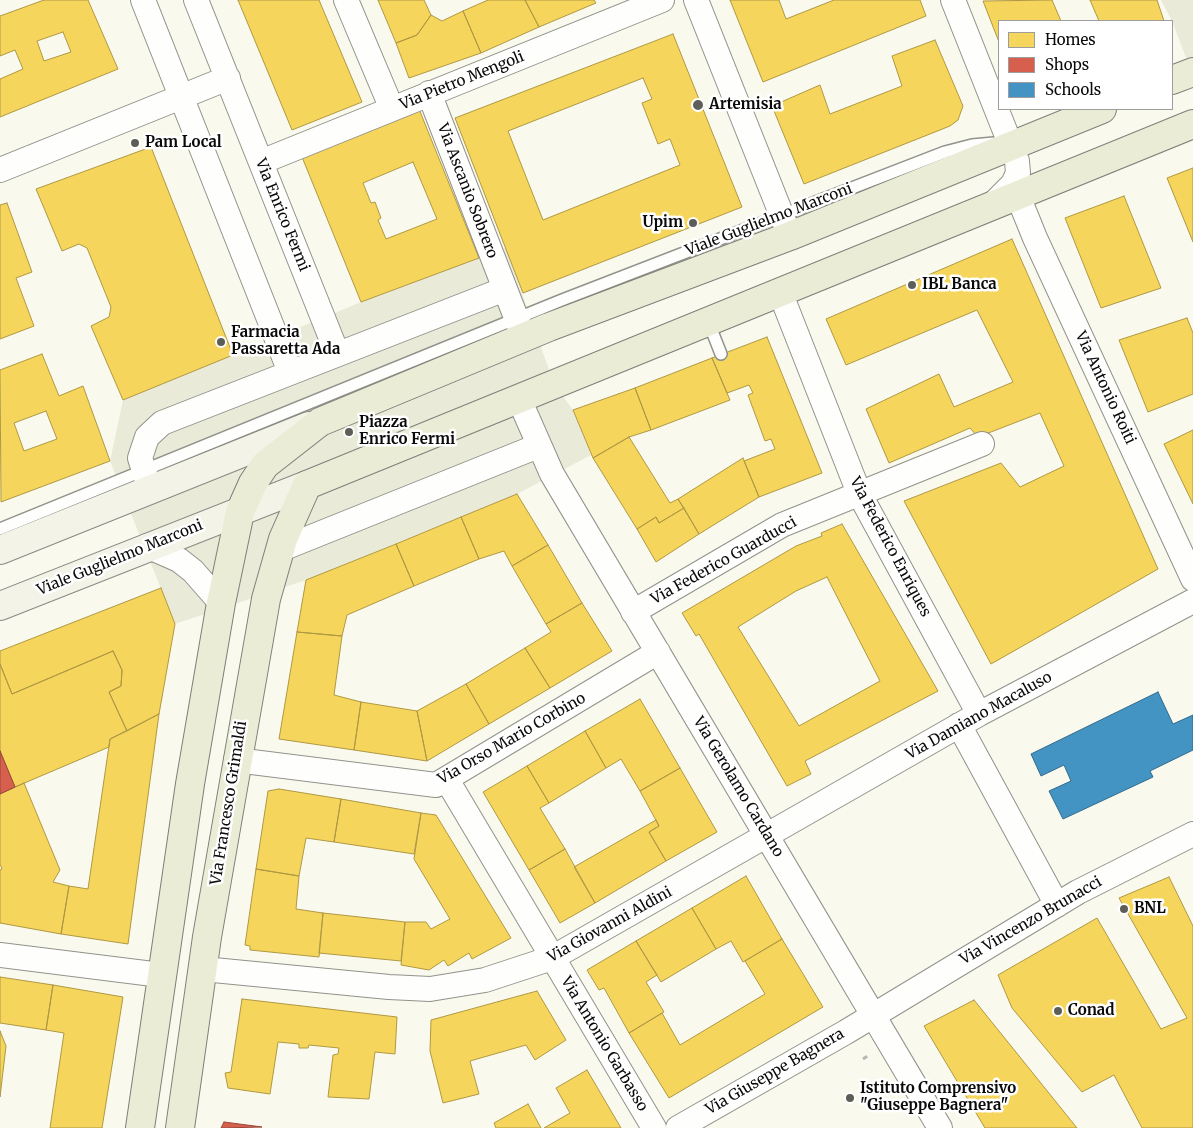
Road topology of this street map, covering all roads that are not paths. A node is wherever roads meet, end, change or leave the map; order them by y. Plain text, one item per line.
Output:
1 (143, 0) edge
2 (196, 0) edge
3 (346, 0) edge
4 (662, 0) edge
5 (696, 0) edge
6 (953, 0) edge
7 (1193, 72) edge
8 (228, 78) junction
9 (1173, 80) edge
10 (429, 94) junction
11 (182, 97) junction
12 (392, 109) junction
13 (1099, 110) edge
14 (1193, 124) edge
15 (1011, 145) junction
16 (261, 162) junction
17 (0, 170) edge
18 (1018, 196) junction
19 (987, 209) junction
20 (786, 226) junction
21 (505, 289) junction
22 (780, 292) junction
23 (708, 321) junction
24 (527, 326) junction
25 (337, 353) junction
26 (721, 354) dead end
27 (290, 372) junction
28 (518, 399) junction
29 (320, 422) junction
30 (982, 444) dead end
31 (538, 446) junction
32 (147, 480) junction
33 (307, 485) junction
34 (859, 493) junction
35 (240, 512) junction
36 (1, 542) edge
37 (147, 546) junction
38 (279, 550) junction
39 (1193, 578) edge
40 (1193, 601) edge
41 (220, 603) junction
42 (0, 606) edge
43 (633, 612) junction
44 (658, 652) junction
45 (969, 719) junction
46 (236, 760) junction
47 (447, 780) junction
48 (1193, 834) edge
49 (767, 835) junction
50 (1057, 905) junction
51 (0, 955) edge
52 (552, 958) junction
53 (203, 969) junction
54 (161, 975) junction
55 (872, 1016) junction
56 (140, 1128) edge
57 (180, 1128) edge
58 (654, 1128) edge
59 (678, 1128) edge
60 (940, 1128) edge

1 - 11 street
2 - 8 street, Via Enrico Fermi
3 - 12 street
4 - 10 street, Via Pietro Mengoli
5 - 20 street
6 - 15 street
7 - 9 main road
8 - 11 street
8 - 16 street, Via Enrico Fermi
10 - 12 street, Via Pietro Mengoli
10 - 21 street, Via Ascanio Sobrero
11 - 17 street
11 - 27 street
12 - 16 street, Via Pietro Mengoli
13 - 15 main road, Viale Guglielmo Marconi
14 - 18 main road
15 - 19 street
15 - 20 main road, Viale Guglielmo Marconi
16 - 25 street, Via Enrico Fermi
18 - 19 main road
18 - 39 street, Via Antonio Roiti
19 - 22 main road
20 - 24 main road, Viale Guglielmo Marconi
21 - 24 street
21 - 25 street
22 - 23 main road
22 - 34 street, Via Federico Enriques
23 - 26 lane
23 - 28 main road
24 - 29 main road
24 - 32 lane
25 - 27 street
27 - 32 street
28 - 31 street
28 - 33 main road
29 - 32 main road
29 - 35 main road
30 - 34 street, Via Federico Guarducci
31 - 38 street
31 - 43 street, Via Gerolamo Cardano
32 - 36 main road
33 - 35 main road
33 - 38 main road, Via Francesco Grimaldi
34 - 43 street, Via Federico Guarducci
34 - 45 street, Via Federico Enriques
35 - 37 main road, Viale Guglielmo Marconi
35 - 41 main road
37 - 41 street
37 - 42 main road, Viale Guglielmo Marconi
38 - 46 main road, Via Francesco Grimaldi
40 - 45 street, Via Damiano Macaluso
41 - 54 main road
43 - 44 street, Via Gerolamo Cardano
44 - 47 street, Via Orso Mario Corbino
44 - 49 street, Via Gerolamo Cardano
45 - 49 street, Via Damiano Macaluso
45 - 50 street, Via Federico Enriques
46 - 47 street, Via Orso Mario Corbino
46 - 53 main road, Via Francesco Grimaldi
47 - 52 street, Via Antonio Garbasso
48 - 50 street, Via Vincenzo Brunacci
49 - 52 street, Via Giovanni Aldini
49 - 55 street, Via Gerolamo Cardano
50 - 55 street, Via Vincenzo Brunacci
51 - 54 street
52 - 53 street, Via Giovanni Aldini
52 - 58 street, Via Antonio Garbasso
53 - 57 main road, Via Francesco Grimaldi
54 - 56 main road
55 - 59 street, Via Giuseppe Bagnera
55 - 60 street, Via Gerolamo Cardano

